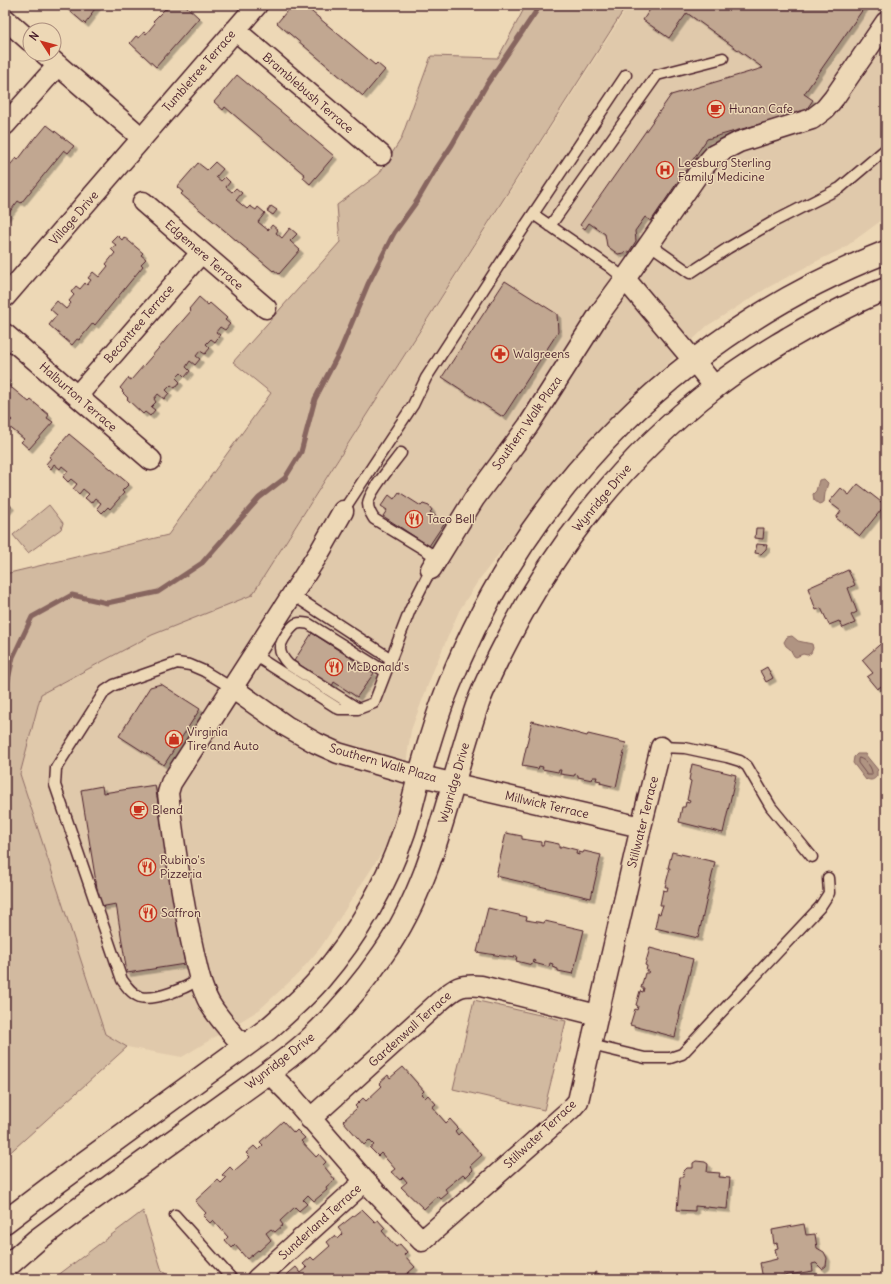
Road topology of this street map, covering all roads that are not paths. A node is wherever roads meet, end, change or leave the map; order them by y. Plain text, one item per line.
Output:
1 (15, 5) edge
2 (257, 5) edge
3 (5, 18) edge
4 (886, 22) edge
5 (235, 30) junction
6 (22, 34) edge
7 (723, 58) dead end
8 (50, 62) edge
9 (55, 62) edge
10 (626, 76) dead end
11 (5, 126) edge
12 (142, 138) junction
13 (886, 149) edge
14 (381, 155) dead end
15 (143, 202) dead end
16 (532, 214) junction
17 (550, 226) junction
18 (649, 244) junction
19 (886, 252) edge
20 (201, 253) junction
21 (625, 279) junction
22 (886, 289) edge
23 (5, 297) edge
24 (266, 308) dead end
25 (5, 334) edge
26 (694, 361) junction
27 (715, 387) junction
28 (77, 396) junction
29 (401, 453) dead end
30 (151, 460) dead end
31 (343, 511) joint
32 (434, 564) junction
33 (293, 595) junction
34 (254, 655) junction
35 (391, 658) junction
36 (386, 672) junction
37 (232, 688) junction
38 (358, 709) junction
39 (661, 747) joint
40 (420, 775) junction
41 (454, 783) junction
42 (641, 827) junction
43 (812, 857) dead end
44 (828, 878) dead end
45 (199, 980) junction
46 (597, 1015) junction
47 (590, 1045) junction
48 (244, 1047) junction
49 (268, 1072) junction
50 (310, 1119) junction
51 (364, 1181) junction
52 (175, 1215) dead end
53 (5, 1222) edge
54 (5, 1268) edge
55 (232, 1279) edge
56 (257, 1279) edge

1 - 3 street
2 - 5 street, Tumbletree Terrace
3 - 6 street
4 - 18 street, Southern Walk Plaza
5 - 12 street, Tumbletree Terrace
5 - 14 street, Bramblebush Terrace
7 - 17 lane
8 - 11 street
9 - 12 street
10 - 16 lane
12 - 23 street, Village Drive
13 - 18 lane
15 - 20 street, Edgemere Terrace
16 - 17 lane
16 - 31 lane
17 - 21 lane
18 - 21 street, Southern Walk Plaza
19 - 26 street
20 - 24 street, Edgemere Terrace
20 - 28 street, Becontree Terrace
21 - 26 street
21 - 32 street, Southern Walk Plaza
22 - 27 street, Wynridge Drive
25 - 28 street, Halburton Terrace
26 - 27 street
26 - 40 street
27 - 41 street, Wynridge Drive
28 - 30 street, Halburton Terrace
29 - 32 lane
31 - 33 street
32 - 35 lane
33 - 34 street
33 - 35 lane
34 - 37 street
34 - 38 lane
35 - 36 lane
36 - 38 lane
36 - 38 lane
37 - 40 street, Southern Walk Plaza
37 - 45 street
37 - 45 lane
39 - 42 street, Stillwater Terrace
39 - 43 lane
40 - 41 street, Southern Walk Plaza
40 - 48 street
41 - 42 street, Millwick Terrace
41 - 49 street, Wynridge Drive
42 - 46 street, Stillwater Terrace
44 - 47 lane
45 - 48 street
46 - 47 street, Stillwater Terrace
46 - 50 street, Gardenwall Terrace
47 - 51 street, Stillwater Terrace
48 - 53 street
49 - 50 street, Stillwater Terrace
49 - 54 street, Wynridge Drive
50 - 51 street, Stillwater Terrace
51 - 56 street, Sunderland Terrace
52 - 55 lane

